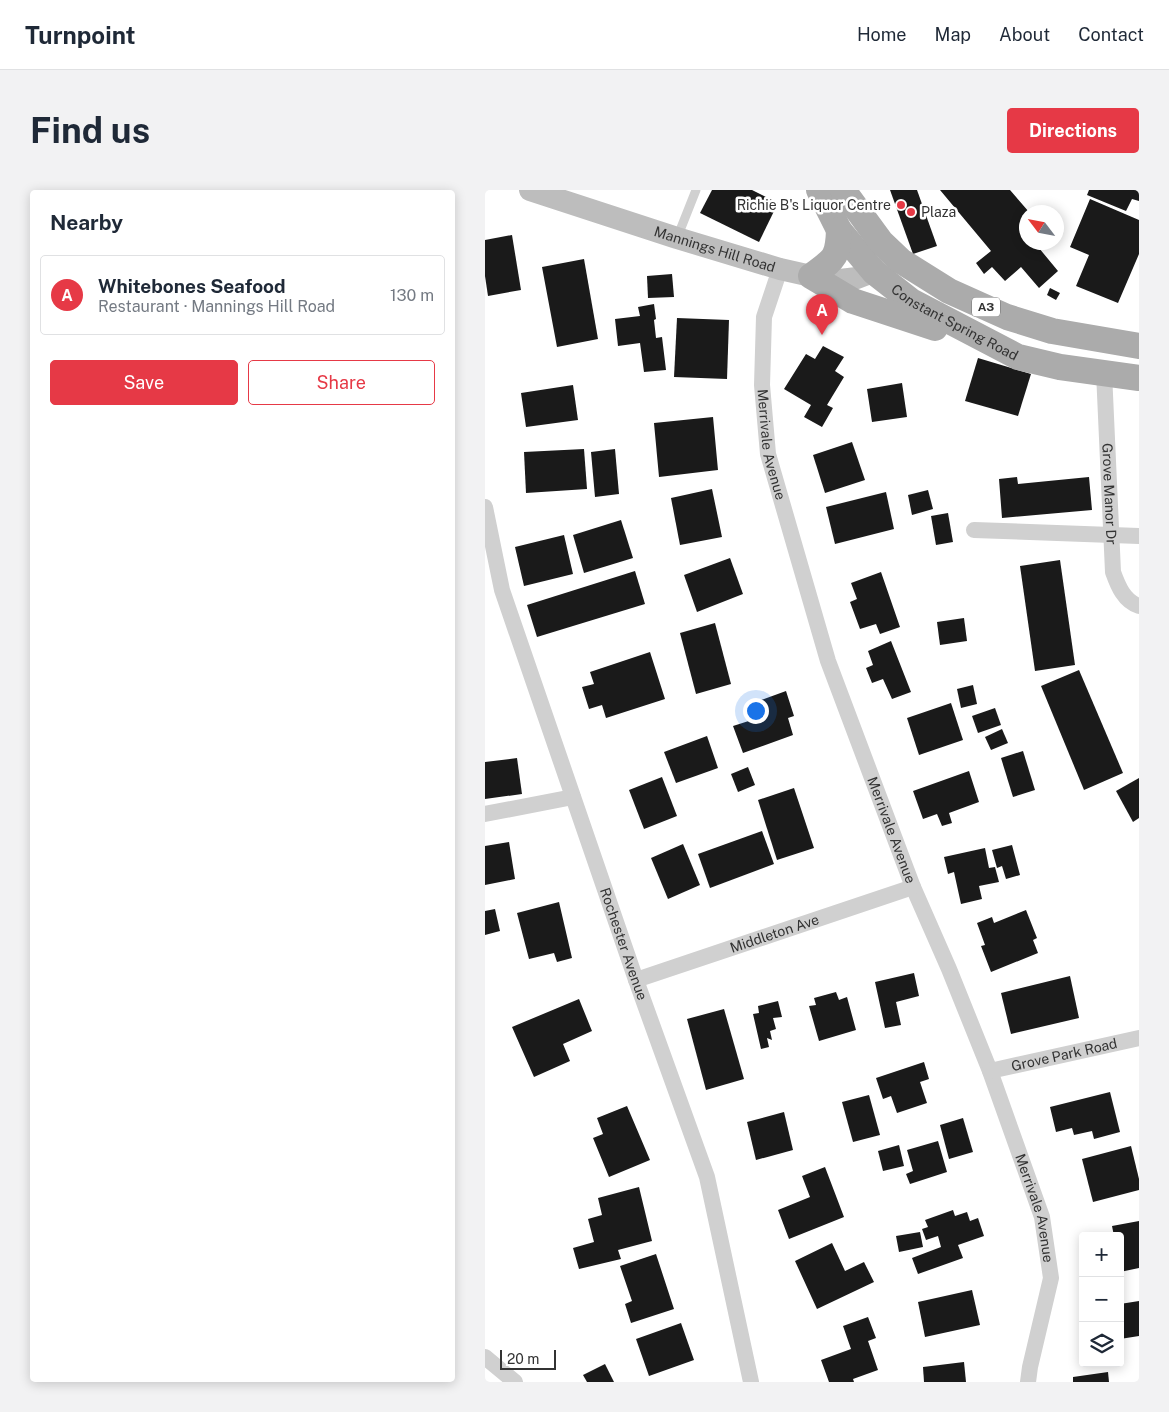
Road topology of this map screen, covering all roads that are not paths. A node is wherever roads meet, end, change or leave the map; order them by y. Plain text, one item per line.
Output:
1 (530, 190) edge
2 (696, 190) edge
3 (819, 190) edge
4 (843, 190) edge
5 (839, 230) junction
6 (677, 238) junction
7 (901, 261) junction
8 (780, 269) junction
9 (874, 272) junction
10 (811, 276) junction
11 (1139, 346) edge
12 (1018, 357) junction
13 (1104, 372) junction
14 (1139, 378) edge
15 (485, 507) edge
16 (974, 530) dead end
17 (1111, 536) junction
18 (1139, 536) edge
19 (1139, 606) edge
20 (573, 797) junction
21 (485, 814) edge
22 (913, 887) junction
23 (636, 980) junction
24 (1139, 1038) edge
25 (990, 1072) junction
26 (485, 1357) edge
27 (515, 1382) edge
28 (751, 1382) edge
29 (1028, 1382) edge

1 - 6 main road, Mannings Hill Road
2 - 6 lane
3 - 5 main road, Constant Spring Road / A3
4 - 7 main road, Constant Spring Road / A3
5 - 9 main road, Constant Spring Road / A3
5 - 10 main road
6 - 8 main road, Mannings Hill Road
7 - 9 main road, Mannings Hill Road
7 - 11 main road, Constant Spring Road / A3
8 - 10 main road, Mannings Hill Road
8 - 22 street, Merrivale Avenue
9 - 10 main road, Mannings Hill Road
9 - 12 main road, Constant Spring Road / A3
10 - 12 main road
12 - 13 main road, Constant Spring Road / A3
13 - 14 main road, Constant Spring Road / A3
13 - 17 street, Grove Manor Dr
15 - 20 street, Rochester Avenue
16 - 17 street
17 - 18 street
17 - 19 street, Grove Manor Dr
20 - 21 street
20 - 23 street, Rochester Avenue
22 - 23 street, Middleton Ave
22 - 25 street, Merrivale Avenue
23 - 28 street, Rochester Avenue
24 - 25 street, Grove Park Road
25 - 29 street, Merrivale Avenue
26 - 27 street

